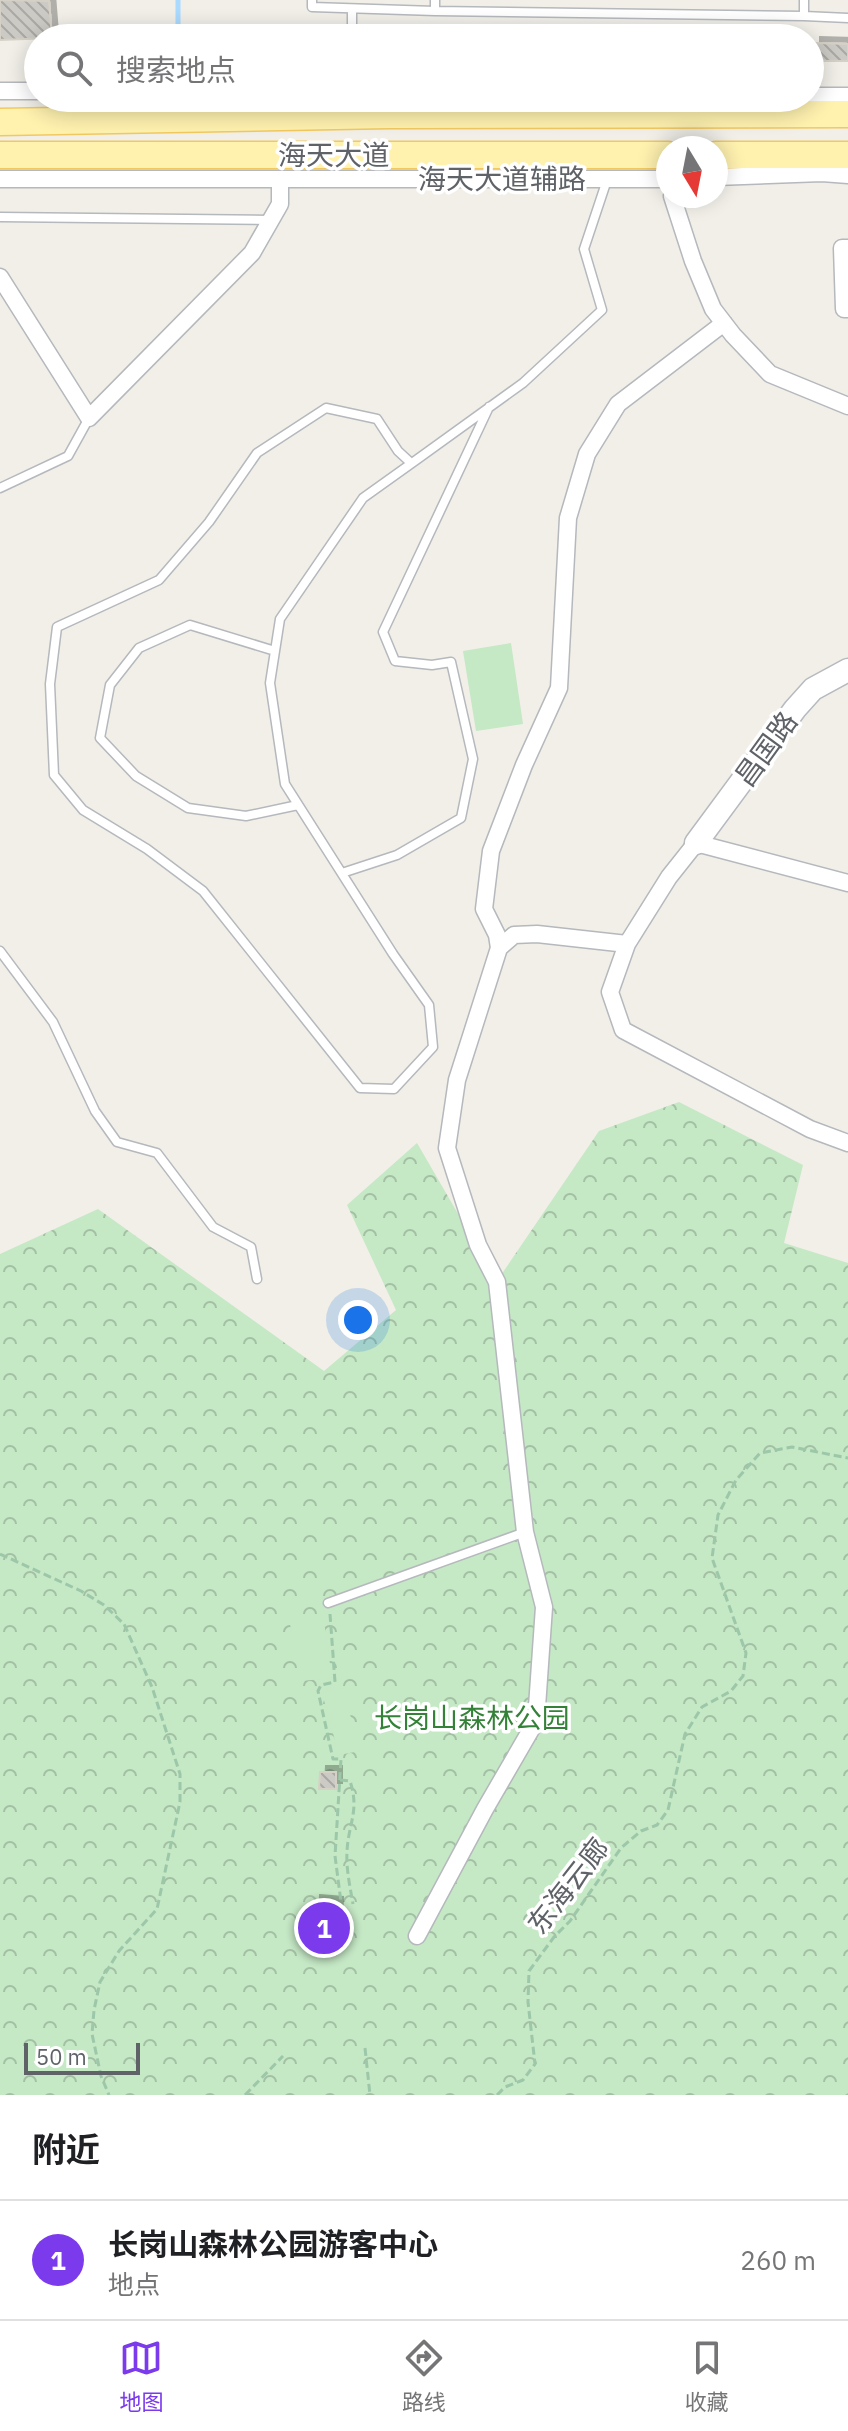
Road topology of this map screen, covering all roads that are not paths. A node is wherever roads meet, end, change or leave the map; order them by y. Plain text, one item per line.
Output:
1 (312, 0) edge
2 (435, 0) edge
3 (585, 0) edge
4 (804, 0) edge
5 (352, 9) junction
6 (435, 11) junction
7 (585, 11) junction
8 (804, 16) junction
9 (848, 18) edge
10 (352, 24) edge
11 (0, 91) edge
12 (24, 91) edge
13 (824, 96) edge
14 (848, 96) edge
15 (848, 114) edge
16 (0, 122) edge
17 (0, 155) edge
18 (728, 155) edge
19 (848, 155) edge
20 (656, 171) edge
21 (656, 172) edge
22 (848, 175) edge
23 (728, 177) edge
24 (0, 179) edge
25 (280, 179) junction
26 (607, 179) junction
27 (676, 208) edge
28 (0, 217) edge
29 (271, 220) junction
30 (848, 248) edge
31 (0, 277) edge
32 (848, 309) edge
33 (724, 323) junction
34 (848, 406) edge
35 (489, 407) junction
36 (89, 418) junction
37 (411, 463) junction
38 (0, 488) edge
39 (275, 651) junction
40 (848, 670) edge
41 (298, 805) junction
42 (696, 843) junction
43 (342, 873) junction
44 (848, 883) edge
45 (627, 944) junction
46 (499, 948) junction
47 (0, 951) edge
48 (848, 1143) edge
49 (257, 1279) dead end
50 (525, 1532) junction
51 (328, 1603) road end
52 (417, 1936) dead end

1 - 5 lane
2 - 6 lane
3 - 7 lane
4 - 8 lane
5 - 6 lane
5 - 10 lane
6 - 7 lane
7 - 8 lane
8 - 9 lane
11 - 12 street
13 - 14 street
15 - 16 main road, 海天大道
17 - 20 main road, 海天大道
18 - 19 main road
21 - 26 street, 海天大道辅路
22 - 23 street
24 - 25 street, 海天大道辅路
25 - 26 street, 海天大道辅路
25 - 29 street
26 - 35 lane
27 - 33 street
28 - 29 lane
29 - 36 street
30 - 32 street
31 - 36 street
33 - 34 street
33 - 46 street
35 - 37 lane
35 - 43 lane
36 - 38 lane
37 - 39 lane
37 - 43 lane
39 - 41 lane
39 - 41 lane
40 - 42 main road, 昌国路
41 - 43 lane
42 - 44 street
42 - 45 street
45 - 46 street
45 - 48 street
46 - 50 street
47 - 49 lane
50 - 51 lane
50 - 52 street

